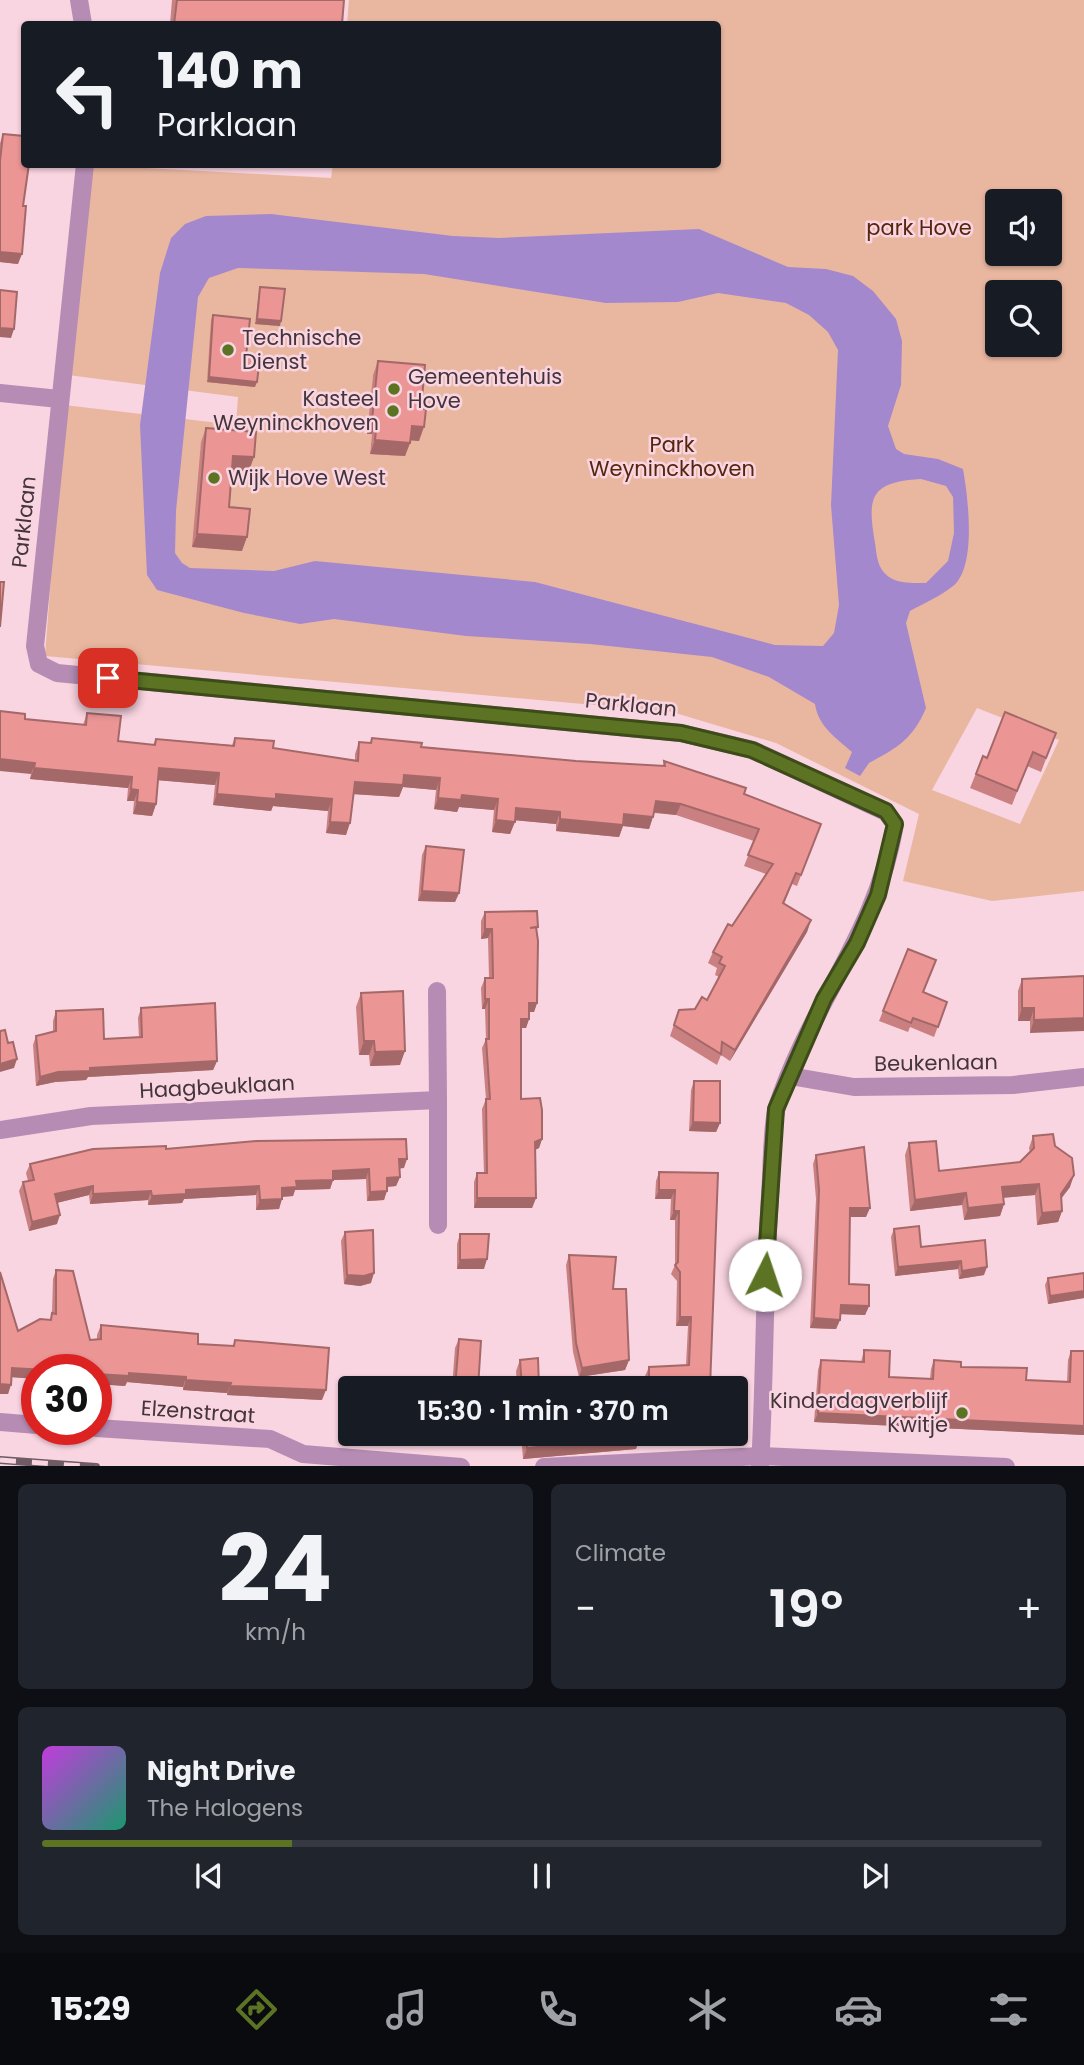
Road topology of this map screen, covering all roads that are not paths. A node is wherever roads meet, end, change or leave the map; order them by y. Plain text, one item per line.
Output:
1 (79, 0) edge
2 (82, 21) edge
3 (85, 168) edge
4 (0, 393) edge
5 (59, 399) junction
6 (437, 991) dead end
7 (790, 1076) junction
8 (1084, 1077) edge
9 (438, 1100) junction
10 (0, 1130) edge
11 (439, 1225) dead end
12 (0, 1422) edge
13 (21, 1424) edge
14 (112, 1429) edge
15 (760, 1461) edge
16 (461, 1466) edge
17 (544, 1466) edge
18 (1006, 1466) edge

1 - 2 street
3 - 5 street
4 - 5 street
5 - 7 street, Parklaan
6 - 9 street
7 - 8 street, Beukenlaan
7 - 15 street, Parklaan
9 - 10 street, Haagbeuklaan
9 - 11 street
12 - 13 street
14 - 16 street, Elzenstraat
15 - 17 street
15 - 18 street

